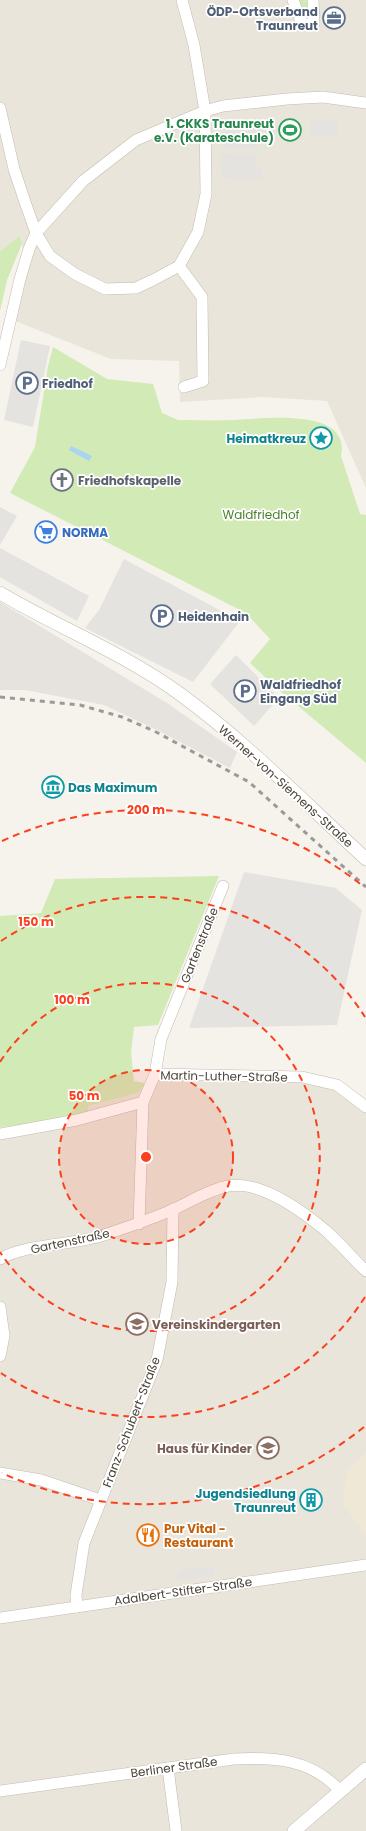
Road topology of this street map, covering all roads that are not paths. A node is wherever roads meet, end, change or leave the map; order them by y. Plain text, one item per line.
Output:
1 (182, 0) edge
2 (293, 0) edge
3 (313, 0) edge
4 (366, 103) edge
5 (0, 108) edge
6 (205, 111) junction
7 (36, 233) junction
8 (179, 266) junction
9 (0, 365) edge
10 (184, 387) dead end
11 (0, 593) edge
12 (366, 859) edge
13 (223, 886) dead end
14 (155, 1074) junction
15 (144, 1102) junction
16 (366, 1106) edge
17 (0, 1134) edge
18 (173, 1209) junction
19 (138, 1224) junction
20 (0, 1258) edge
21 (366, 1271) edge
22 (0, 1306) edge
23 (0, 1356) edge
24 (0, 1473) edge
25 (100, 1500) junction
26 (366, 1565) edge
27 (77, 1607) junction
28 (0, 1618) edge
29 (168, 1768) junction
30 (366, 1769) edge
31 (0, 1790) edge
32 (340, 1791) junction
33 (176, 1831) edge
34 (294, 1831) edge

1 - 6 street
2 - 3 street
4 - 6 street
5 - 7 street
6 - 7 street
6 - 8 street
7 - 8 street
7 - 9 street
8 - 10 street
11 - 12 street, Werner-von-Siemens-Straße
13 - 14 street, Gartenstraße
14 - 15 street, Martin-Luther-Straße
14 - 16 street, Martin-Luther-Straße
15 - 17 street
15 - 19 street
18 - 19 street, Gartenstraße
18 - 21 street, Gartenstraße
18 - 25 street, Franz-Schubert-Straße
19 - 20 street, Gartenstraße
22 - 23 street
24 - 25 street
25 - 27 street, Franz-Schubert-Straße
26 - 27 street, Adalbert-Stifter-Straße
27 - 28 street, Adalbert-Stifter-Straße
29 - 31 street, Berliner Straße
29 - 32 street, Berliner Straße
29 - 33 street
30 - 32 street
32 - 34 street

